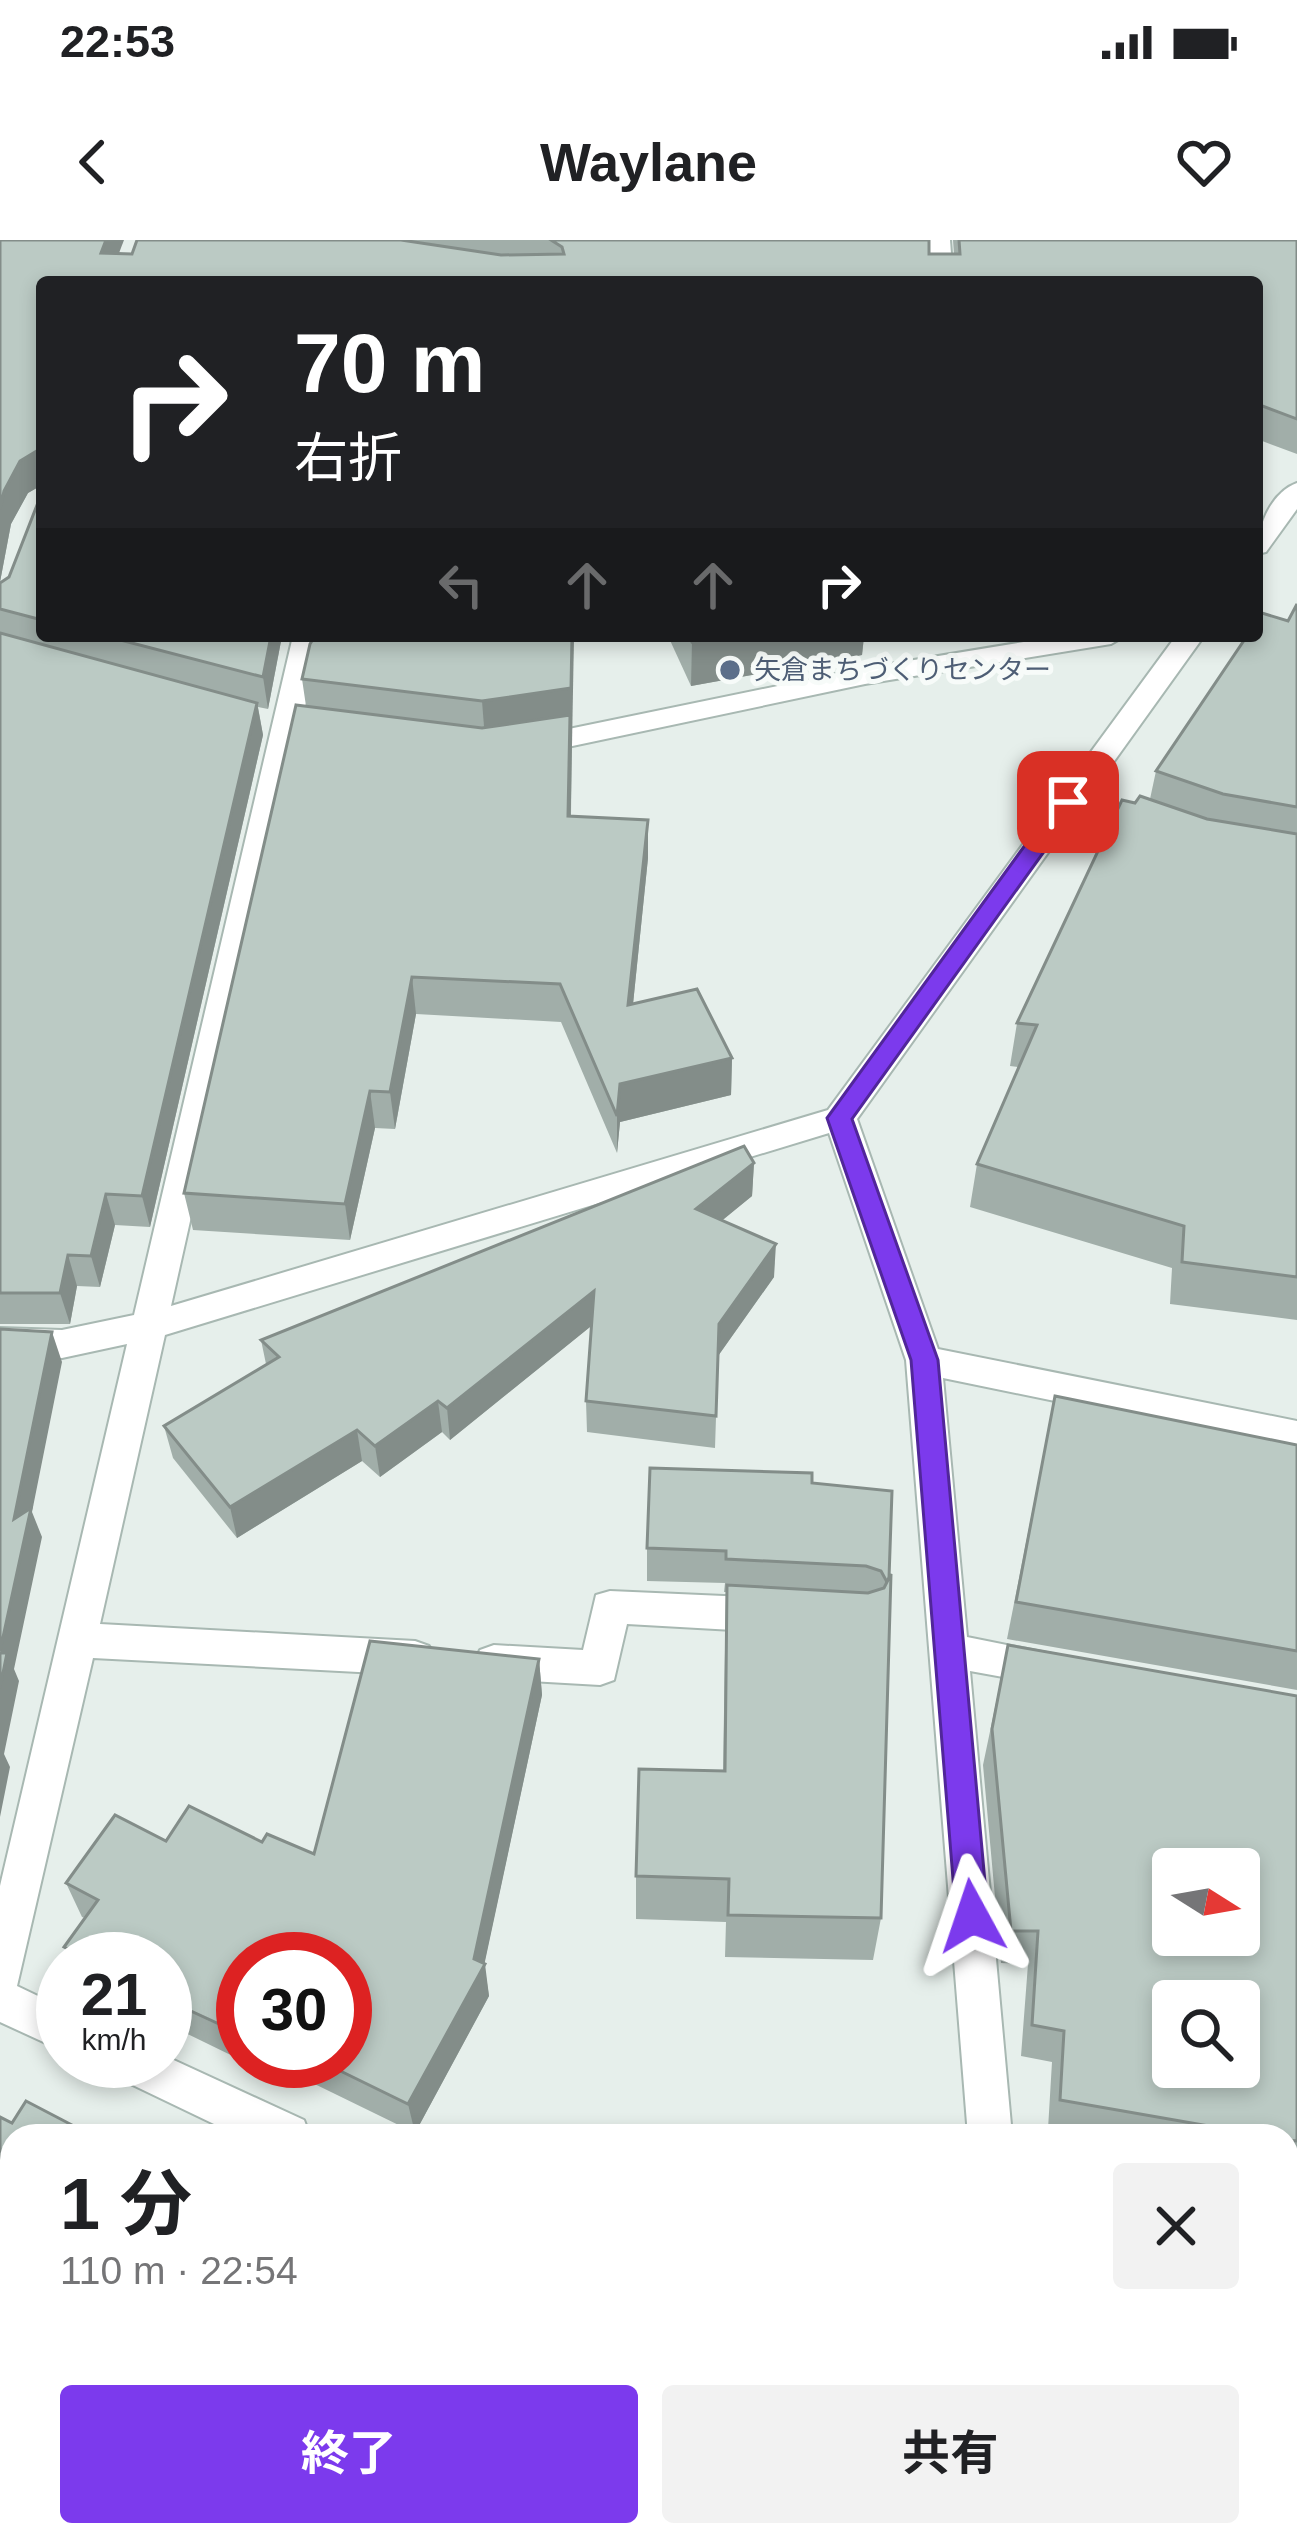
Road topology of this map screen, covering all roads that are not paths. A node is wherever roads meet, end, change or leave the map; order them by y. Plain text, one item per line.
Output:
1 (938, 240) edge
2 (941, 276) edge
3 (1297, 491) edge
4 (1263, 538) edge
5 (307, 642) edge
6 (1074, 642) edge
7 (1186, 642) edge
8 (503, 750) edge
9 (1068, 802) junction
10 (1174, 844) edge
11 (840, 1118) junction
12 (148, 1326) junction
13 (0, 1342) edge
14 (924, 1360) junction
15 (1297, 1436) edge
16 (815, 1618) edge
17 (77, 1640) junction
18 (950, 1651) junction
19 (1089, 1676) edge
20 (0, 1977) edge
21 (0, 2000) edge
22 (36, 2017) edge
23 (186, 2088) edge
24 (263, 2124) edge
25 (989, 2124) edge

1 - 2 street
3 - 4 street
5 - 12 street
6 - 8 street
7 - 9 street
9 - 10 street
9 - 11 street
11 - 12 street
11 - 14 street
12 - 13 street
12 - 17 street
14 - 15 street
14 - 18 street
16 - 17 street
17 - 20 street
18 - 19 street
18 - 25 street
21 - 22 street
23 - 24 street

